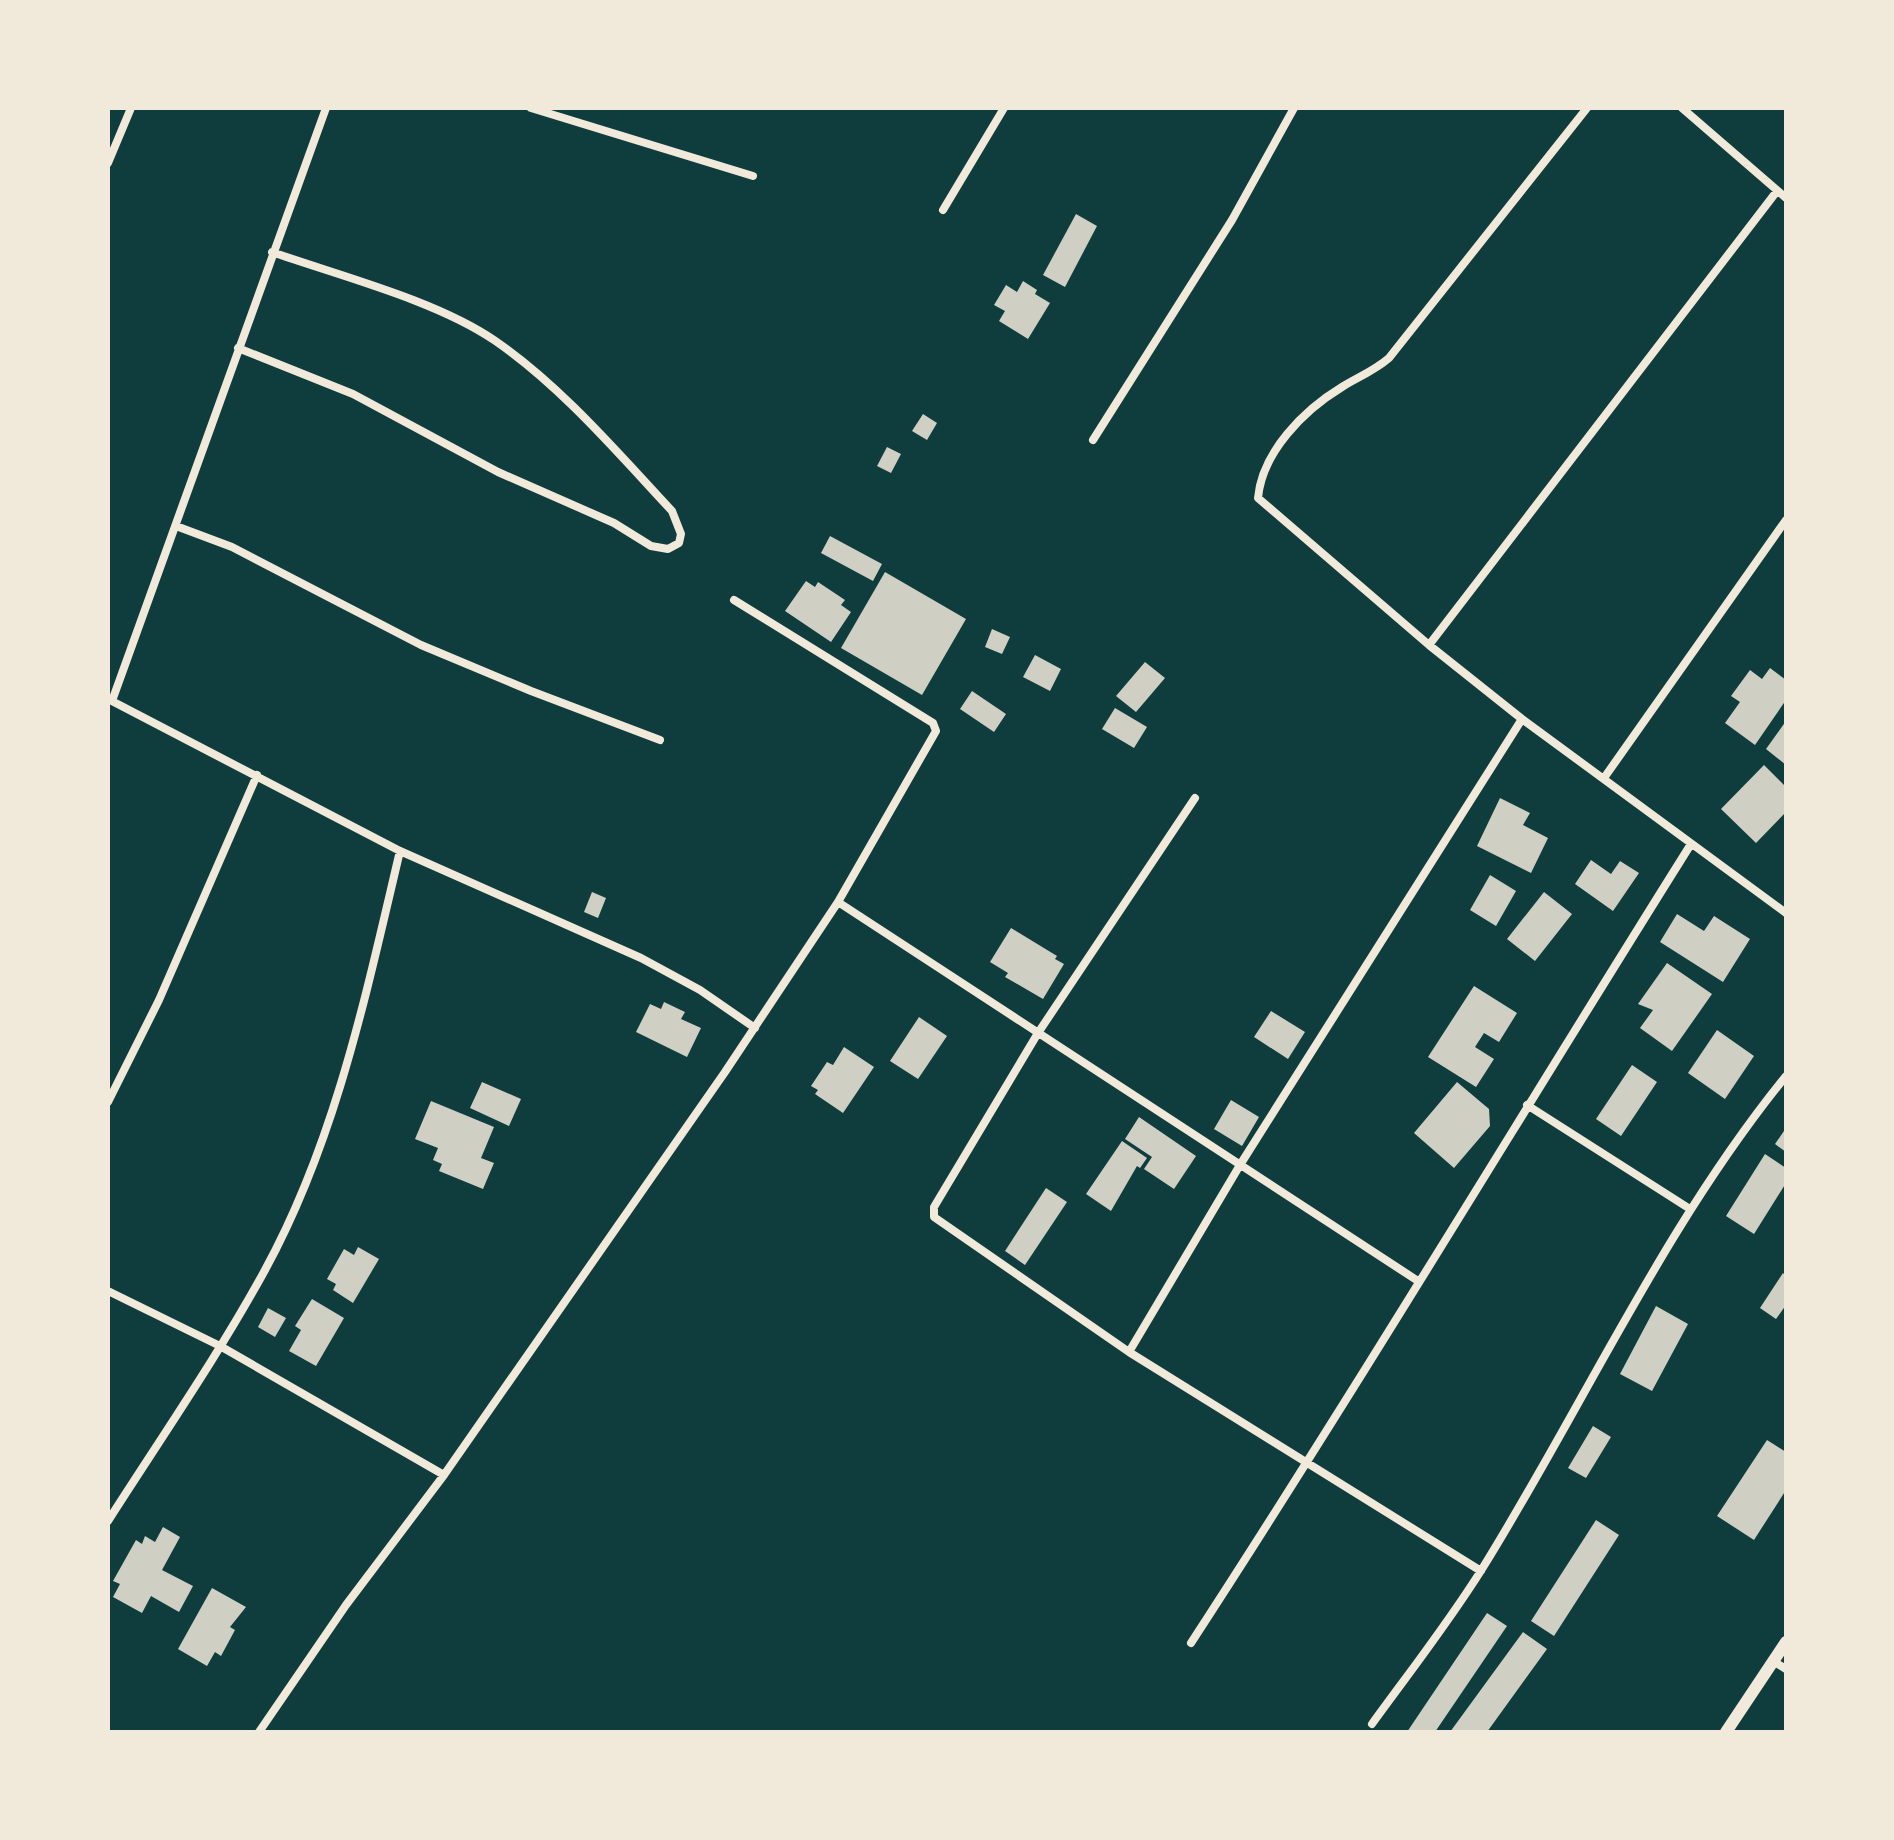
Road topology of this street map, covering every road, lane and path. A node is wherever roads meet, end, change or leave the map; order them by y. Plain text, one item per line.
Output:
1 (130, 108) edge
2 (326, 108) edge
3 (531, 108) edge
4 (1004, 108) edge
5 (1294, 108) edge
6 (1587, 108) edge
7 (1682, 108) edge
8 (108, 163) edge
9 (754, 176) dead end
10 (1778, 191) junction
11 (1786, 198) edge
12 (943, 210) dead end
13 (272, 252) junction
14 (238, 348) junction
15 (1093, 440) dead end
16 (1786, 520) edge
17 (176, 526) junction
18 (734, 600) dead end
19 (1429, 646) junction
20 (110, 700) edge
21 (1522, 719) junction
22 (660, 740) dead end
23 (256, 774) junction
24 (1604, 778) junction
25 (1195, 798) dead end
26 (1691, 844) junction
27 (400, 851) junction
28 (1786, 893) edge
29 (838, 902) junction
30 (1778, 905) junction
31 (1786, 914) edge
32 (755, 1028) junction
33 (1038, 1033) junction
34 (1786, 1076) edge
35 (108, 1102) edge
36 (1528, 1105) junction
37 (1240, 1165) junction
38 (1690, 1210) junction
39 (1418, 1281) junction
40 (108, 1290) edge
41 (220, 1346) junction
42 (1129, 1352) junction
43 (1309, 1462) junction
44 (444, 1475) junction
45 (108, 1521) edge
46 (1481, 1571) junction
47 (1786, 1642) edge
48 (1191, 1643) dead end
49 (1774, 1661) junction
50 (1786, 1669) edge
51 (1372, 1724) dead end
52 (259, 1732) edge
53 (1726, 1732) edge

1 - 8 street
2 - 13 street
3 - 9 street
4 - 12 street
5 - 15 street
6 - 19 street
7 - 10 street
10 - 11 street
10 - 19 street
13 - 14 street
13 - 14 street
14 - 17 street
16 - 24 street
17 - 20 street
17 - 22 street
18 - 29 street
19 - 21 street
20 - 23 street
21 - 24 street
21 - 37 street
23 - 27 street
23 - 35 street
24 - 26 street
25 - 33 street
26 - 30 street
26 - 36 street
27 - 32 street
27 - 41 street
28 - 30 street
29 - 32 street
29 - 33 street
30 - 31 street
32 - 44 street
33 - 37 street
33 - 42 street
34 - 38 street
36 - 38 street
36 - 39 street
37 - 39 street
37 - 42 street
38 - 46 street
39 - 43 street
40 - 41 street
41 - 44 street
41 - 45 street
42 - 43 street
43 - 46 street
43 - 48 street
44 - 52 street
46 - 51 street
47 - 49 main road
49 - 50 street
49 - 53 main road

